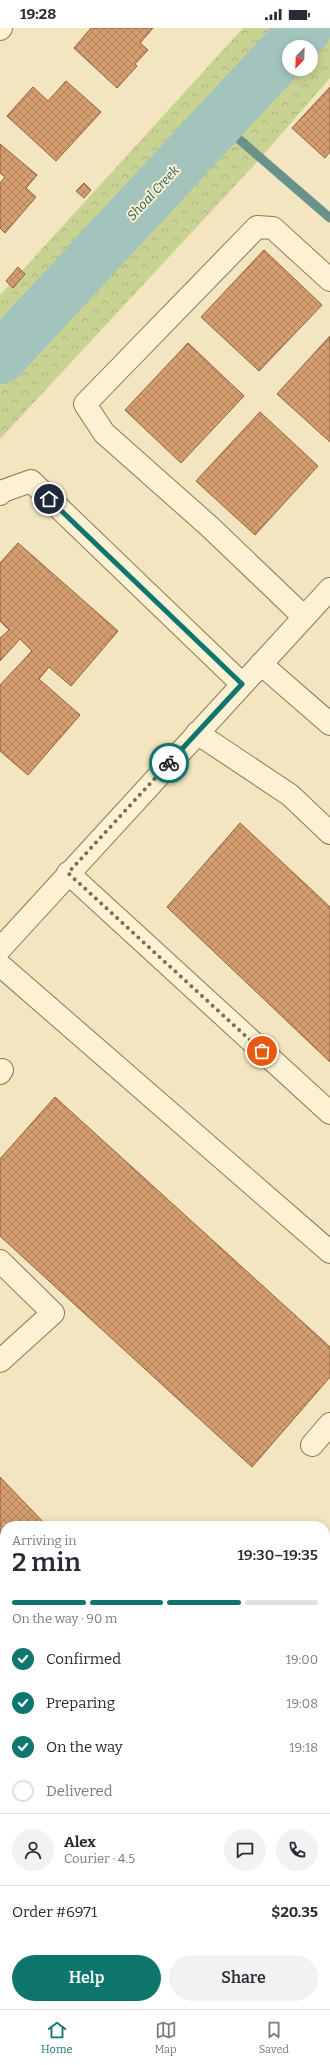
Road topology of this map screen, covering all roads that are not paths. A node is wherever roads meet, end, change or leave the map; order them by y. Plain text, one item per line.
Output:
1 (330, 280) edge
2 (0, 494) edge
3 (330, 589) edge
4 (304, 617) junction
5 (261, 664) junction
6 (242, 684) junction
7 (330, 724) edge
8 (197, 733) junction
9 (330, 833) edge
10 (68, 873) junction
11 (0, 949) edge
12 (0, 965) edge
13 (330, 1113) edge
14 (330, 1252) edge
15 (0, 1261) edge
16 (0, 1361) edge
17 (330, 1424) edge
18 (312, 1445) dead end

1 - 4 street
2 - 6 street
3 - 4 street
4 - 5 street
5 - 6 street
5 - 7 street
6 - 8 street
8 - 9 street
8 - 10 street
10 - 11 street
10 - 13 street
12 - 14 street
15 - 16 street
17 - 18 street

